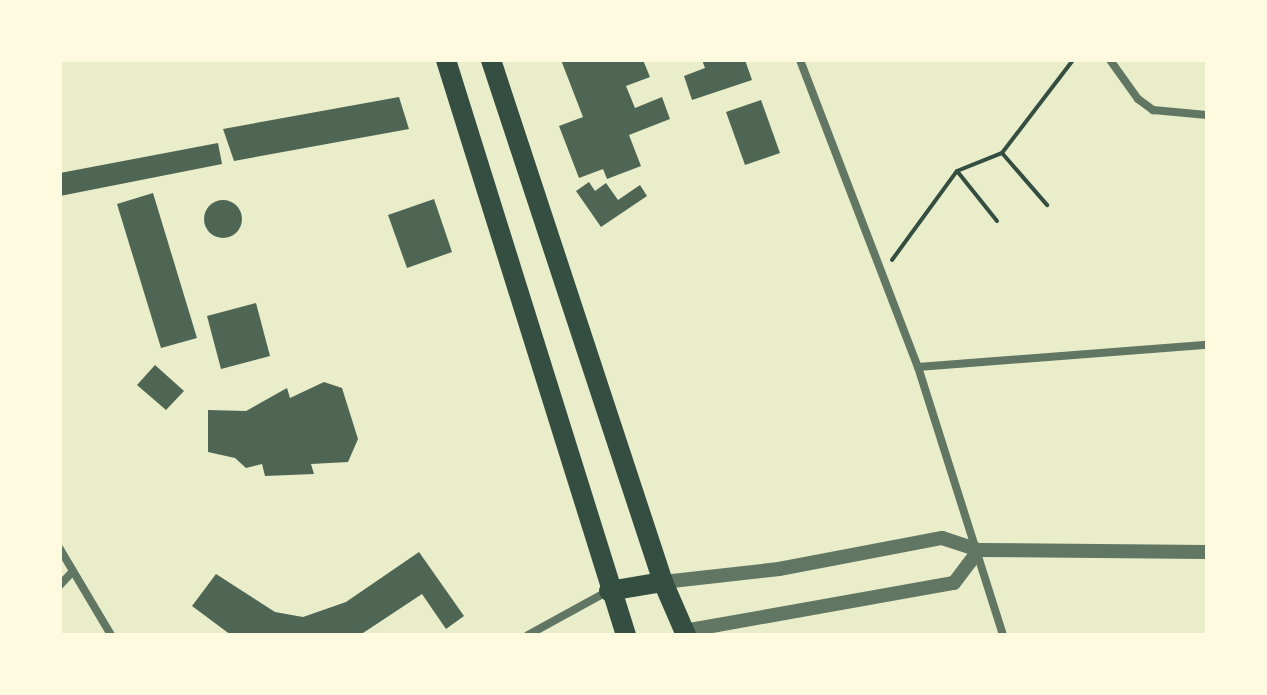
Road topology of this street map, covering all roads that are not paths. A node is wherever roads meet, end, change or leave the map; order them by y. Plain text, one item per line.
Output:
1 (446, 60) edge
2 (491, 60) edge
3 (800, 60) edge
4 (1110, 60) edge
5 (1207, 115) edge
6 (1207, 345) edge
7 (918, 367) junction
8 (60, 549) edge
9 (979, 550) junction
10 (1207, 552) edge
11 (73, 571) junction
12 (663, 582) junction
13 (60, 585) edge
14 (609, 591) junction
15 (678, 634) edge
16 (111, 635) edge
17 (528, 635) edge
18 (626, 635) edge
19 (1003, 635) edge

1 - 14 highway
2 - 12 highway
3 - 7 street
4 - 5 street
6 - 7 street
7 - 9 street
8 - 11 street
9 - 10 street
9 - 12 street
9 - 15 street
9 - 19 street
11 - 13 street
11 - 16 street
12 - 14 highway
12 - 15 highway
14 - 17 street
14 - 18 highway

